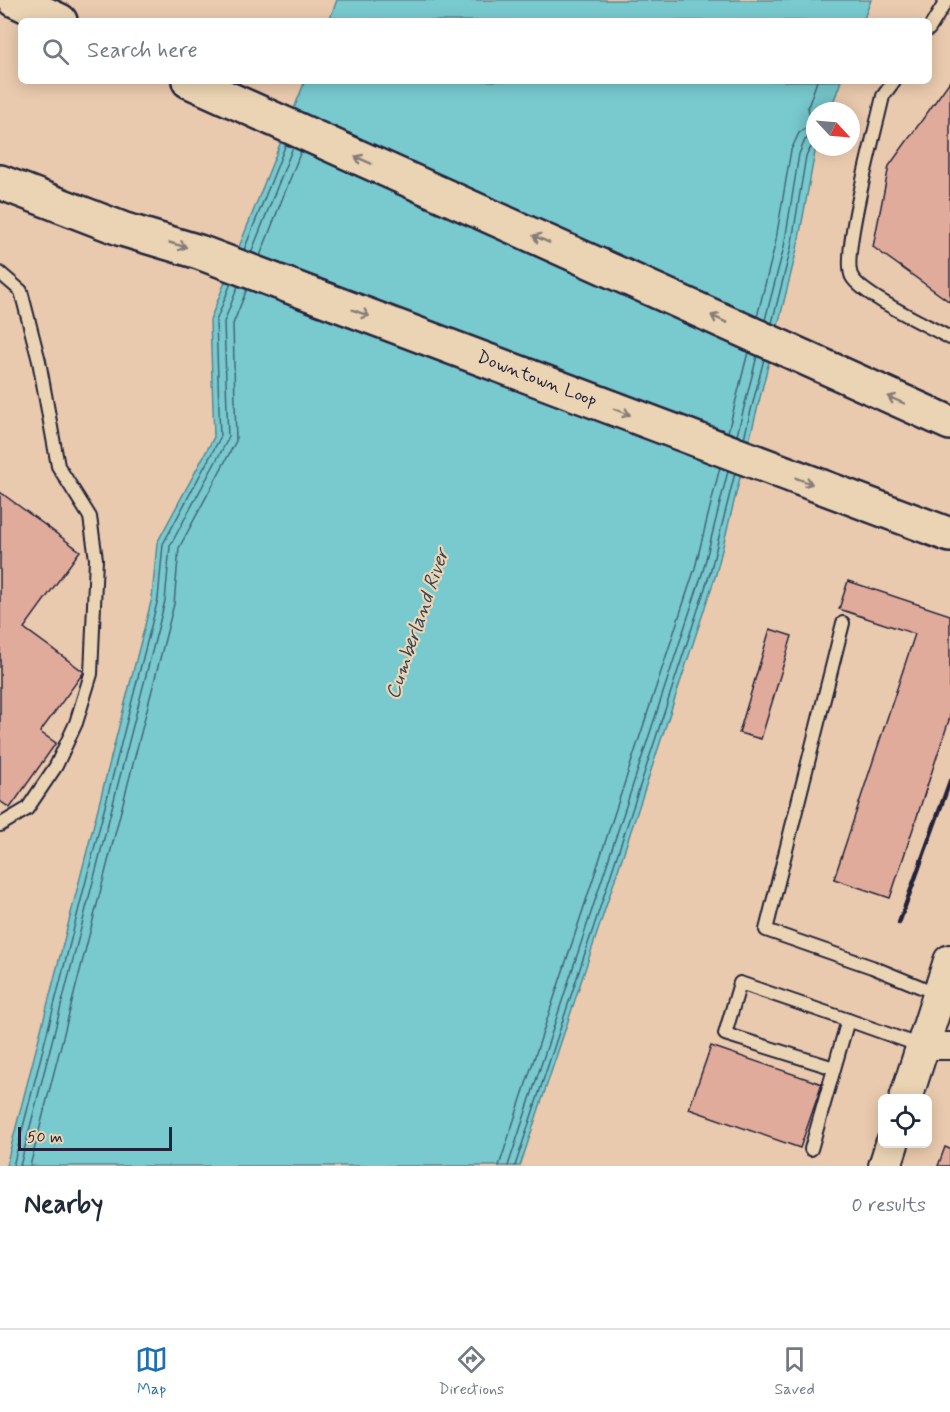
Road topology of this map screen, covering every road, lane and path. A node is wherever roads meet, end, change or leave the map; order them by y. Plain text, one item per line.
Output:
1 (15, 0) edge
2 (42, 0) edge
3 (938, 0) edge
4 (947, 0) edge
5 (54, 18) edge
6 (73, 18) edge
7 (932, 19) edge
8 (932, 23) edge
9 (196, 84) edge
10 (892, 84) edge
11 (0, 164) edge
12 (0, 182) edge
13 (122, 229) junction
14 (0, 273) edge
15 (950, 338) edge
16 (950, 423) edge
17 (950, 535) edge
18 (843, 623) dead end
19 (0, 825) edge
20 (946, 977) edge
21 (848, 1020) junction
22 (936, 1046) edge
23 (834, 1068) junction
24 (908, 1094) edge
25 (890, 1148) edge
26 (811, 1149) dead end
27 (885, 1166) edge

1 - 5 highway
2 - 6 highway
3 - 7 lane
4 - 8 lane
16 -> 9 highway
10 - 15 lane
11 - 13 highway
12 - 13 highway
13 -> 17 highway, Downtown Loop
14 - 19 lane
18 - 20 lane
20 - 22 street
21 - 22 lane
21 - 23 lane
21 - 23 lane
22 - 24 street
23 - 26 lane
25 - 27 street

